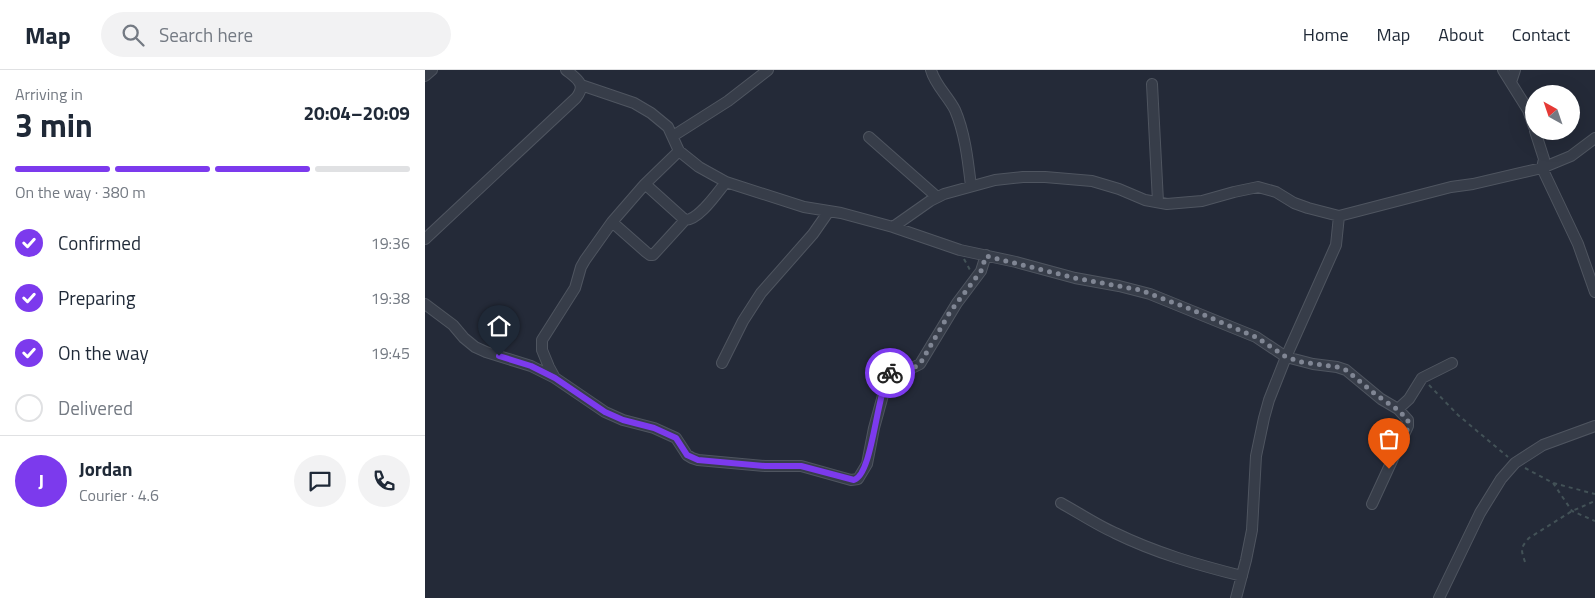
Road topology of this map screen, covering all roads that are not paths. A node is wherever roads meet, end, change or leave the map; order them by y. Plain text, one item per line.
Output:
1 (432, 70) edge
2 (566, 70) edge
3 (768, 70) edge
4 (931, 70) edge
5 (1503, 70) edge
6 (1515, 70) edge
7 (425, 76) edge
8 (1511, 82) junction
9 (1152, 84) dead end
10 (581, 85) junction
11 (1525, 105) edge
12 (673, 136) junction
13 (869, 138) dead end
14 (1595, 138) edge
15 (1538, 140) edge
16 (679, 151) junction
17 (1542, 168) junction
18 (726, 182) junction
19 (645, 184) junction
20 (971, 186) junction
21 (937, 197) junction
22 (1158, 202) junction
23 (829, 211) junction
24 (1339, 216) junction
25 (685, 220) junction
26 (612, 222) junction
27 (893, 227) junction
28 (425, 239) edge
29 (986, 256) junction
30 (1595, 292) edge
31 (425, 304) edge
32 (1286, 357) junction
33 (1452, 363) dead end
34 (722, 364) dead end
35 (555, 378) junction
36 (1398, 410) junction
37 (1595, 426) edge
38 (1061, 504) dead end
39 (1372, 504) dead end
40 (1242, 576) junction
41 (1236, 598) edge
42 (1439, 598) edge

1 - 7 street
2 - 10 street
3 - 12 street
4 - 20 street
5 - 8 street
6 - 8 street
8 - 11 street
9 - 22 street
10 - 12 street
10 - 28 street
12 - 16 street
13 - 21 street
14 - 17 street
15 - 17 street
16 - 18 street
16 - 19 street
17 - 24 street
17 - 30 street
18 - 23 street
18 - 25 street
19 - 25 street
19 - 26 street
20 - 21 street
20 - 22 street
21 - 27 street
22 - 24 street
23 - 27 street
23 - 34 street
24 - 32 street
25 - 26 street
26 - 35 street
27 - 29 street
29 - 32 street
29 - 35 street
31 - 35 street
32 - 36 street
32 - 40 street
33 - 36 street
36 - 39 street
37 - 42 street
38 - 40 street
40 - 41 street

